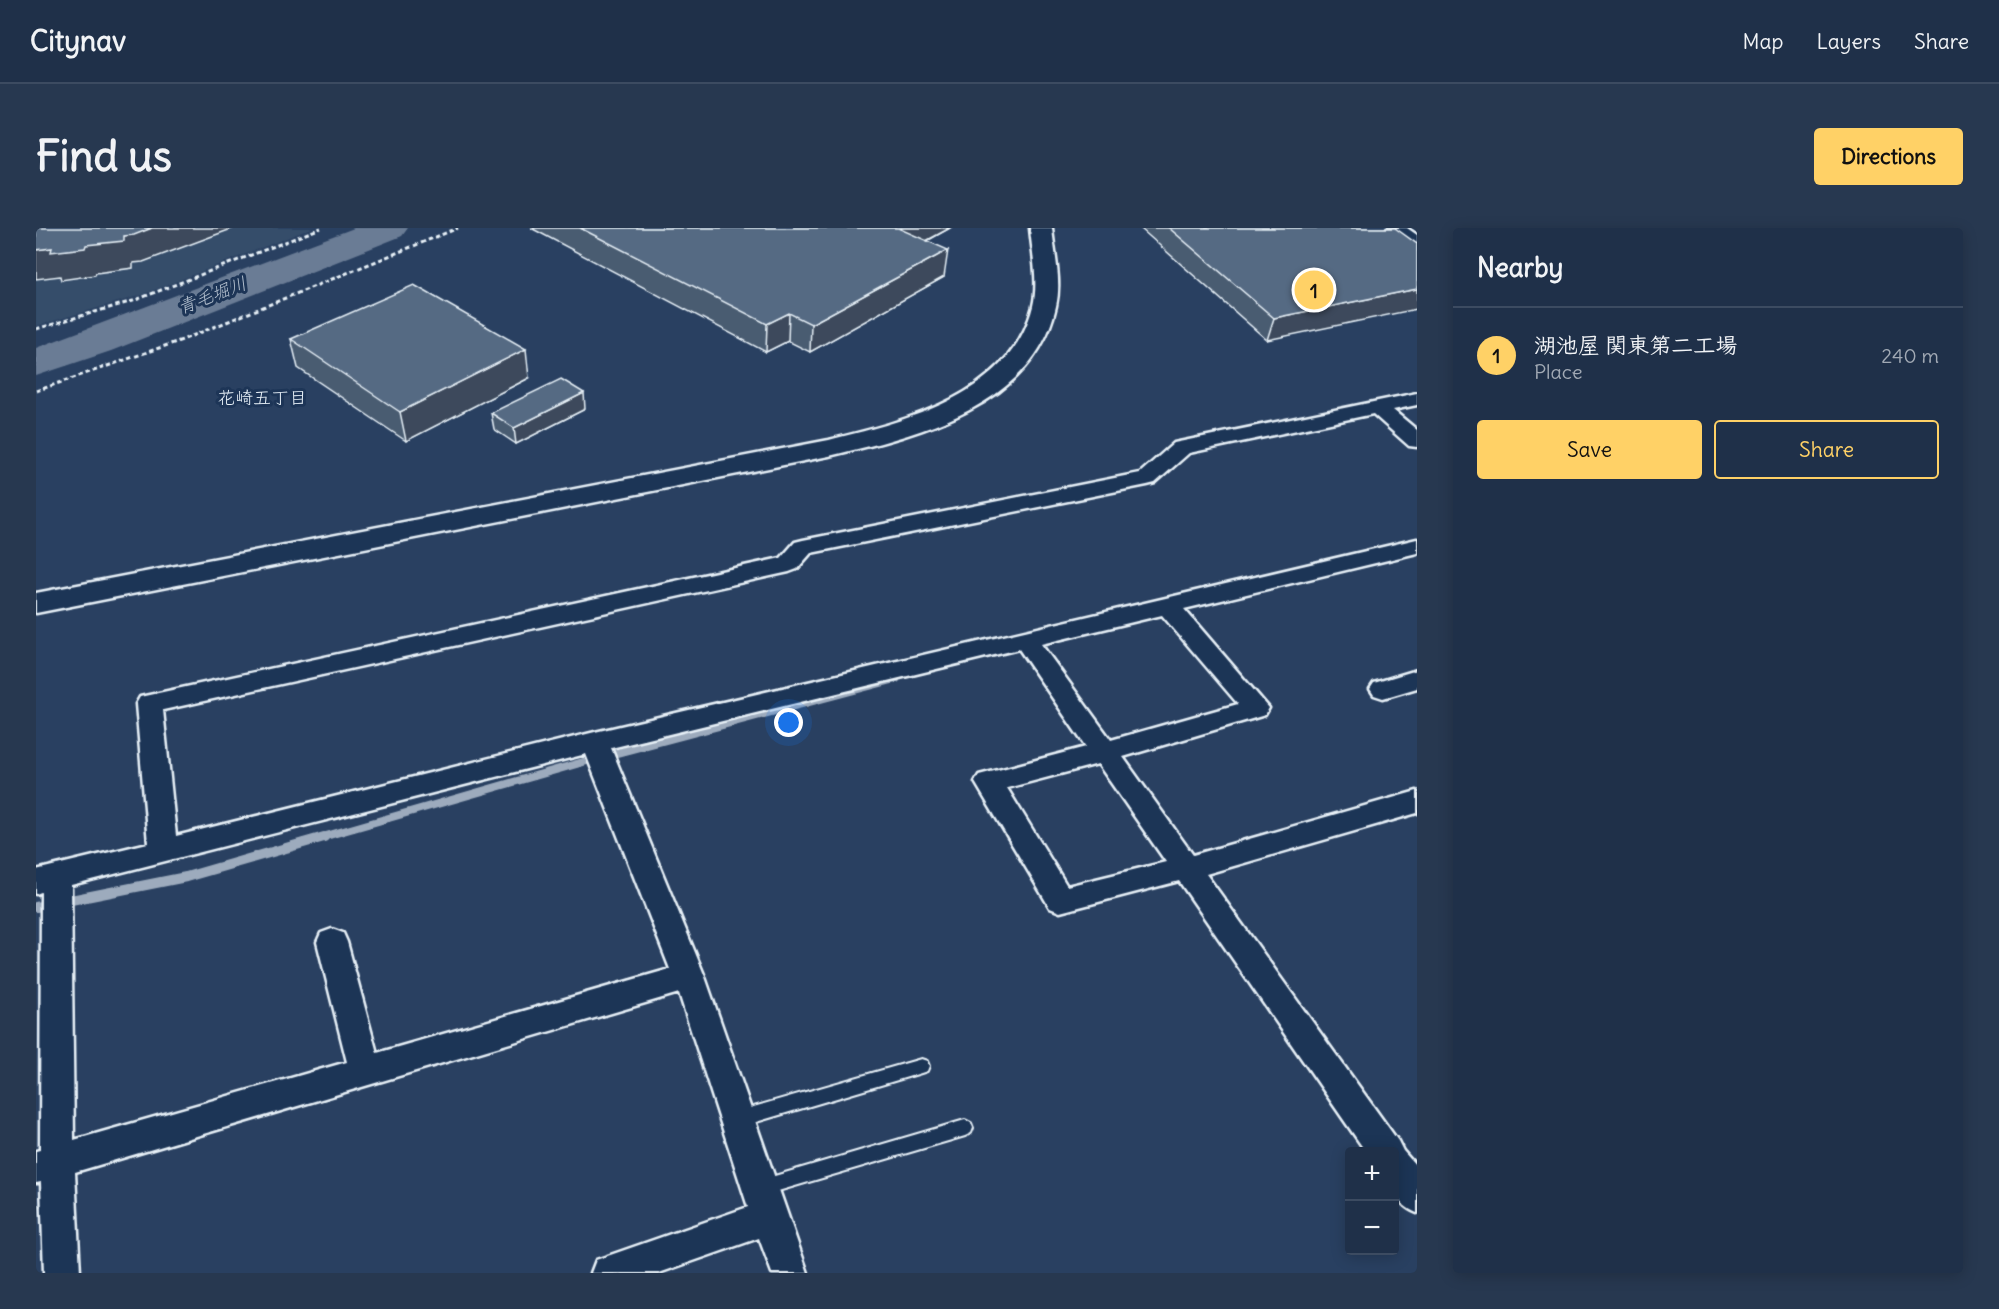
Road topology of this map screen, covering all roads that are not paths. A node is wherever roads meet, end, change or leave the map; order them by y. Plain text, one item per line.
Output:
1 (1041, 228) edge
2 (1396, 228) edge
3 (1417, 244) edge
4 (1417, 399) edge
5 (1377, 407) junction
6 (1417, 441) edge
7 (1417, 546) edge
8 (36, 603) edge
9 (1167, 605) junction
10 (1025, 639) junction
11 (1417, 679) edge
12 (1383, 689) dead end
13 (595, 742) junction
14 (1104, 752) junction
15 (1417, 802) edge
16 (163, 851) junction
17 (1186, 868) junction
18 (46, 879) edge
19 (332, 942) dead end
20 (689, 977) junction
21 (921, 1066) dead end
22 (366, 1070) junction
23 (736, 1120) junction
24 (965, 1128) dead end
25 (1382, 1147) edge
26 (47, 1164) edge
27 (1399, 1170) edge
28 (1417, 1196) edge
29 (765, 1202) junction
30 (62, 1273) edge
31 (609, 1273) edge
32 (790, 1273) edge

1 - 8 street
2 - 3 street
4 - 5 street
5 - 6 street
5 - 16 street
7 - 9 street
9 - 10 street
9 - 14 street
10 - 13 street
10 - 14 street
11 - 12 street
13 - 16 street
13 - 20 street
14 - 17 street
14 - 17 street
15 - 17 street
16 - 18 street
17 - 25 street
18 - 26 street
19 - 22 street
20 - 22 street
20 - 23 street
21 - 23 lane
22 - 26 street
23 - 29 street
24 - 29 lane
26 - 30 street
27 - 28 street
29 - 31 street
29 - 32 street

